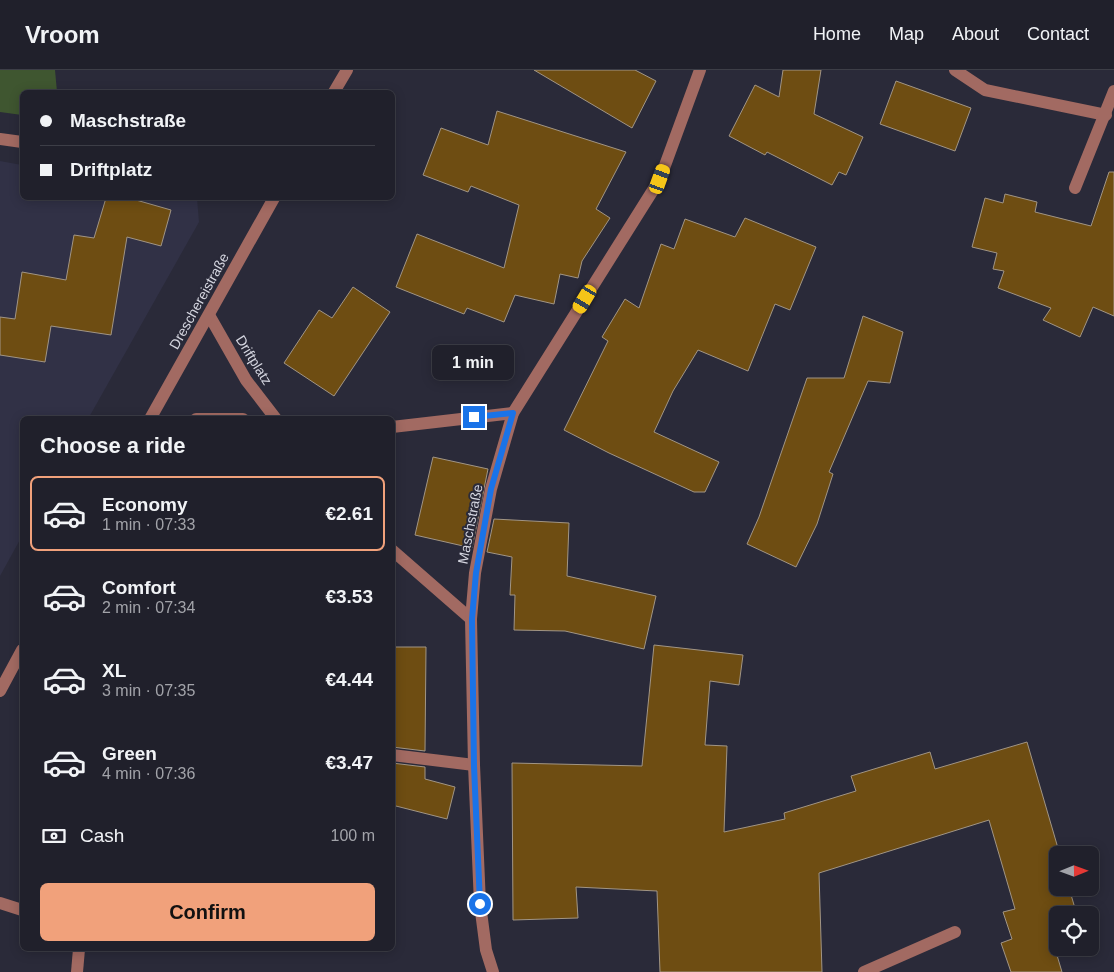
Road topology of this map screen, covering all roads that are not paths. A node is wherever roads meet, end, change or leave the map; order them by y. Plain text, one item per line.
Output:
1 (347, 70) edge
2 (700, 70) edge
3 (955, 70) edge
4 (335, 90) edge
5 (1114, 91) edge
6 (1106, 114) junction
7 (0, 139) edge
8 (20, 142) edge
9 (1075, 188) dead end
10 (273, 200) edge
11 (210, 315) junction
12 (513, 413) junction
13 (152, 416) edge
14 (274, 416) edge
15 (395, 428) edge
16 (395, 553) edge
17 (472, 619) junction
18 (20, 654) edge
19 (0, 691) edge
20 (395, 755) edge
21 (474, 766) junction
22 (0, 903) edge
23 (20, 909) edge
24 (955, 932) dead end
25 (79, 951) edge
26 (77, 972) edge
27 (493, 972) edge
28 (864, 972) edge

1 - 4 street
2 - 12 street, Maschstraße
3 - 6 street
5 - 6 street
6 - 9 street
7 - 8 street
10 - 11 street, Dreschereistraße
11 - 13 street, Dreschereistraße
11 - 14 street, Driftplatz
12 - 15 street
12 - 17 street, Maschstraße
16 - 17 street
17 - 21 street, Maschstraße
18 - 19 street
20 - 21 street
21 - 27 street, Maschstraße
22 - 23 street
24 - 28 street
25 - 26 street

